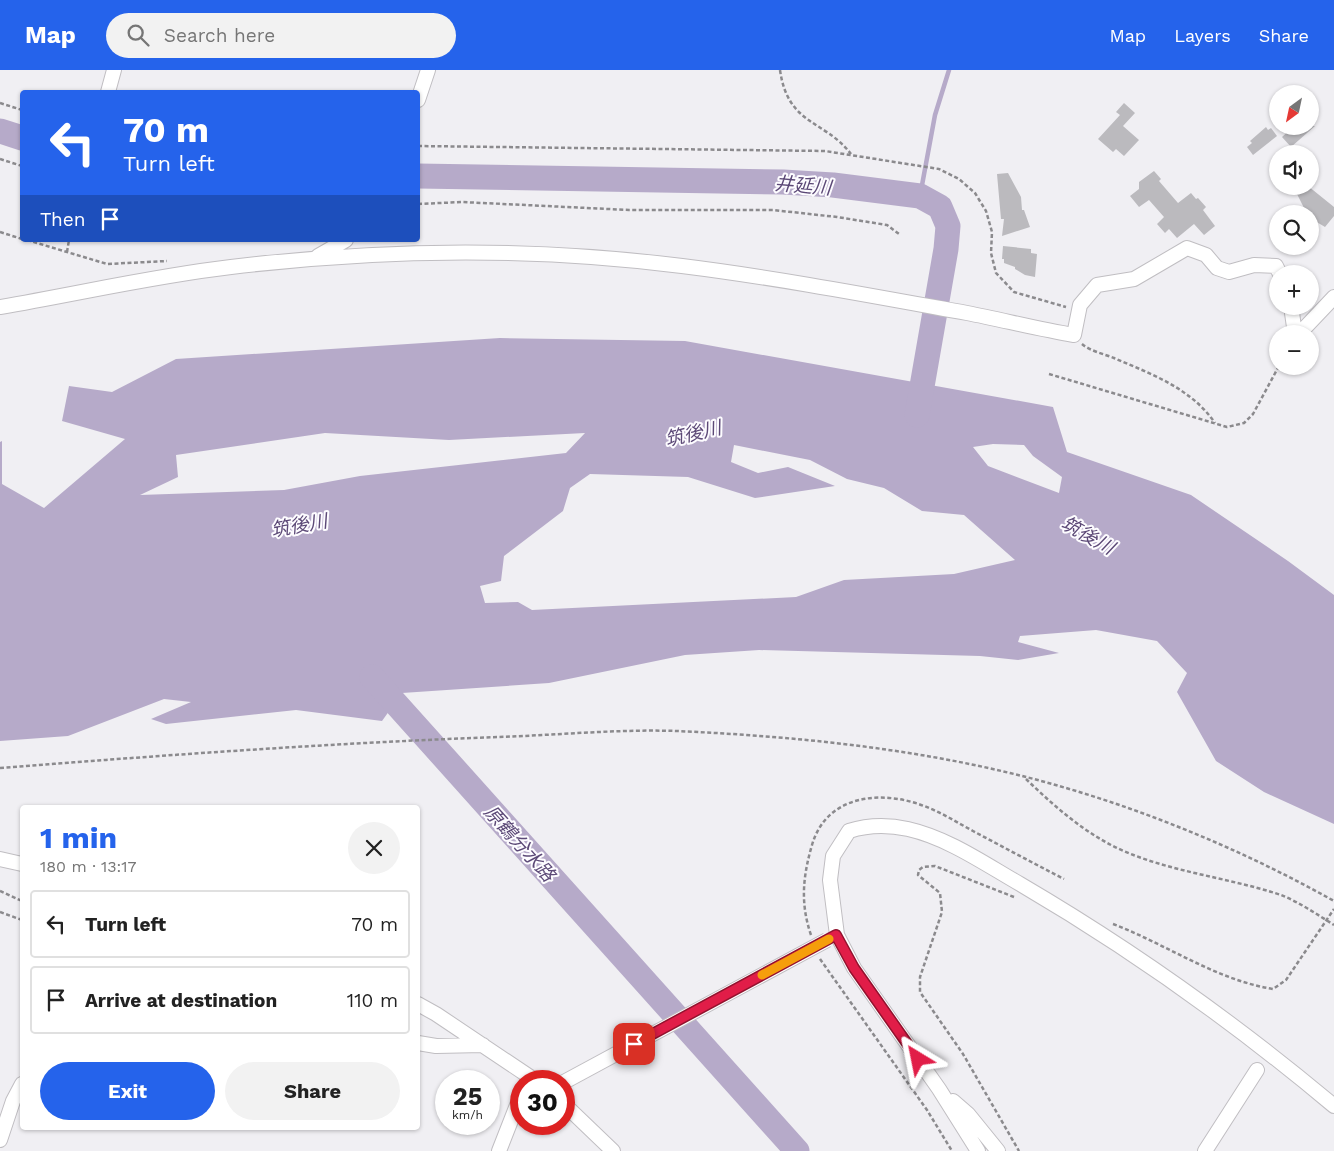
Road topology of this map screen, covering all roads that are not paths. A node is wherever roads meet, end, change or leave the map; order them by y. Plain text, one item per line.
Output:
1 (114, 70) edge
2 (428, 70) edge
3 (109, 90) edge
4 (420, 94) edge
5 (343, 242) edge
6 (315, 258) junction
7 (1269, 266) edge
8 (1334, 298) edge
9 (0, 308) edge
10 (1308, 325) edge
11 (0, 859) edge
12 (20, 864) edge
13 (825, 938) junction
14 (420, 1005) edge
15 (420, 1043) edge
16 (483, 1045) junction
17 (518, 1070) edge
18 (1257, 1070) dead end
19 (575, 1076) edge
20 (20, 1088) edge
21 (939, 1089) junction
22 (1334, 1106) edge
23 (575, 1115) edge
24 (510, 1123) edge
25 (0, 1140) edge
26 (499, 1151) edge
27 (613, 1151) edge
28 (978, 1151) edge
29 (998, 1151) edge
30 (1205, 1151) edge

1 - 3 street
2 - 4 street
5 - 6 street
6 - 7 street
6 - 9 street
8 - 10 street
11 - 12 street
13 - 19 street, bridge
13 - 21 street
13 - 22 street
14 - 16 street
15 - 16 street
16 - 17 street
18 - 30 street
20 - 25 street
21 - 28 street
21 - 29 street
23 - 27 street
24 - 26 street

